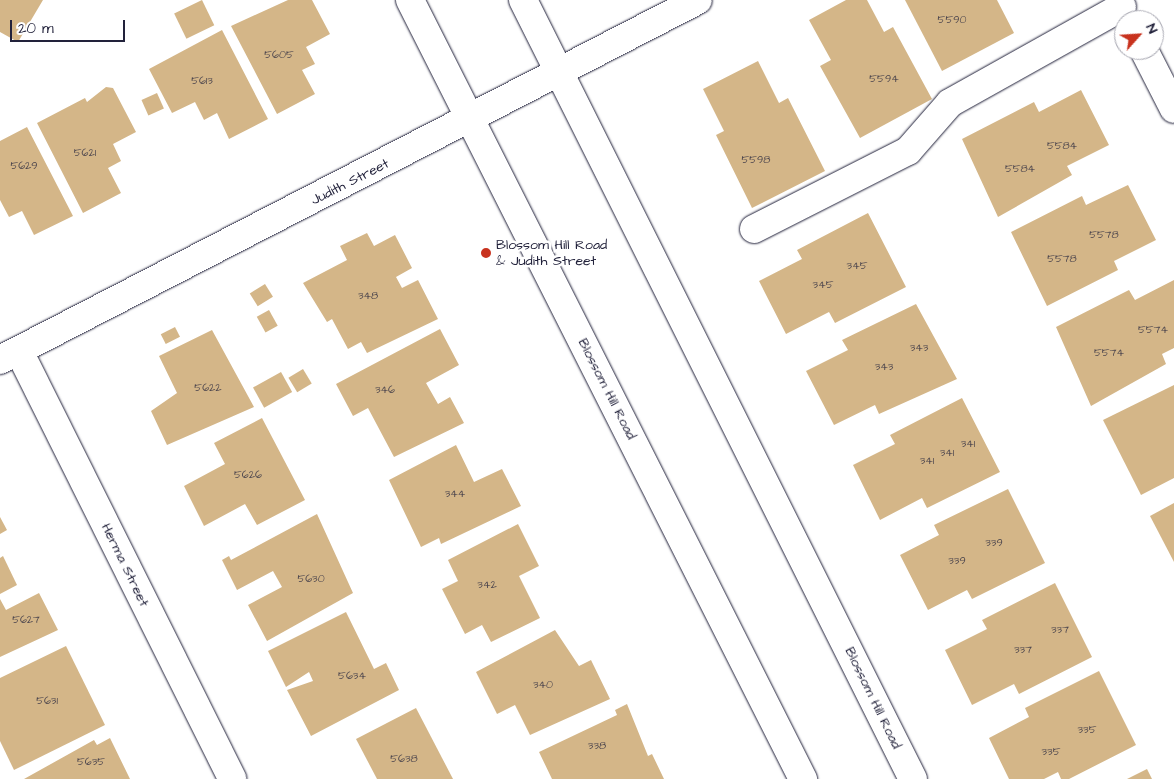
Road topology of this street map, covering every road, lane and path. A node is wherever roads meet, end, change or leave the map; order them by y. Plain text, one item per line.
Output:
1 (410, 0) edge
2 (523, 0) edge
3 (698, 0) edge
4 (1123, 9) edge
5 (1149, 60) edge
6 (559, 74) junction
7 (1174, 109) edge
8 (471, 120) junction
9 (754, 230) dead end
10 (10, 356) edge
11 (232, 779) edge
12 (803, 779) edge
13 (913, 779) edge

1 - 8 main road, Blossom Hill Road
2 - 6 main road, Blossom Hill Road
3 - 6 main road, Judith Street
4 - 9 main road
5 - 7 main road
6 - 8 main road, Judith Street
6 - 13 main road, Blossom Hill Road
8 - 10 main road, Judith Street
8 - 12 main road, Blossom Hill Road
10 - 11 main road, Herma Street

